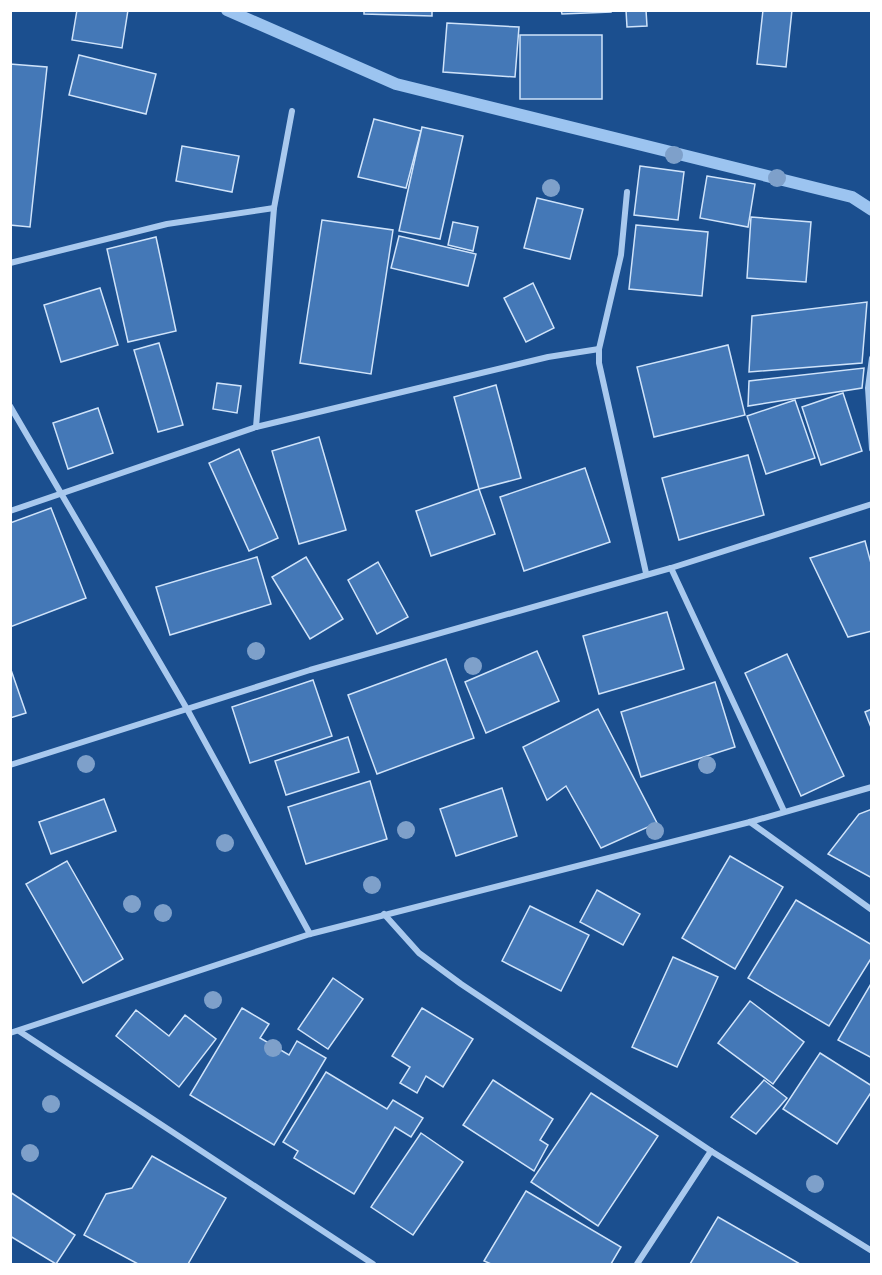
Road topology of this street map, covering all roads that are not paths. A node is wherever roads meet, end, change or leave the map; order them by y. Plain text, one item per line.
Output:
1 (292, 111) dead end
2 (627, 192) dead end
3 (274, 208) junction
4 (10, 263) edge
5 (599, 349) junction
6 (872, 358) edge
7 (10, 406) edge
8 (256, 427) junction
9 (872, 449) edge
10 (61, 494) junction
11 (872, 504) edge
12 (10, 511) edge
13 (671, 568) junction
14 (646, 573) junction
15 (187, 709) junction
16 (10, 765) edge
17 (872, 787) edge
18 (784, 811) junction
19 (750, 822) junction
20 (872, 910) edge
21 (384, 914) junction
22 (310, 934) junction
23 (18, 1031) junction
24 (10, 1033) edge
25 (711, 1151) junction
26 (872, 1251) edge
27 (374, 1264) edge
28 (637, 1264) edge

1 - 3 street
2 - 5 street
3 - 4 street
3 - 8 street
5 - 8 street
5 - 14 street
6 - 9 street
7 - 10 street
8 - 10 street
10 - 12 street
10 - 15 street
11 - 13 street
13 - 14 street
13 - 18 street
14 - 15 street
15 - 16 street
15 - 22 street
17 - 18 street
18 - 19 street
19 - 20 street
19 - 21 street
21 - 22 street
21 - 25 street
22 - 23 street
23 - 24 street
23 - 27 street
25 - 26 street
25 - 28 street

